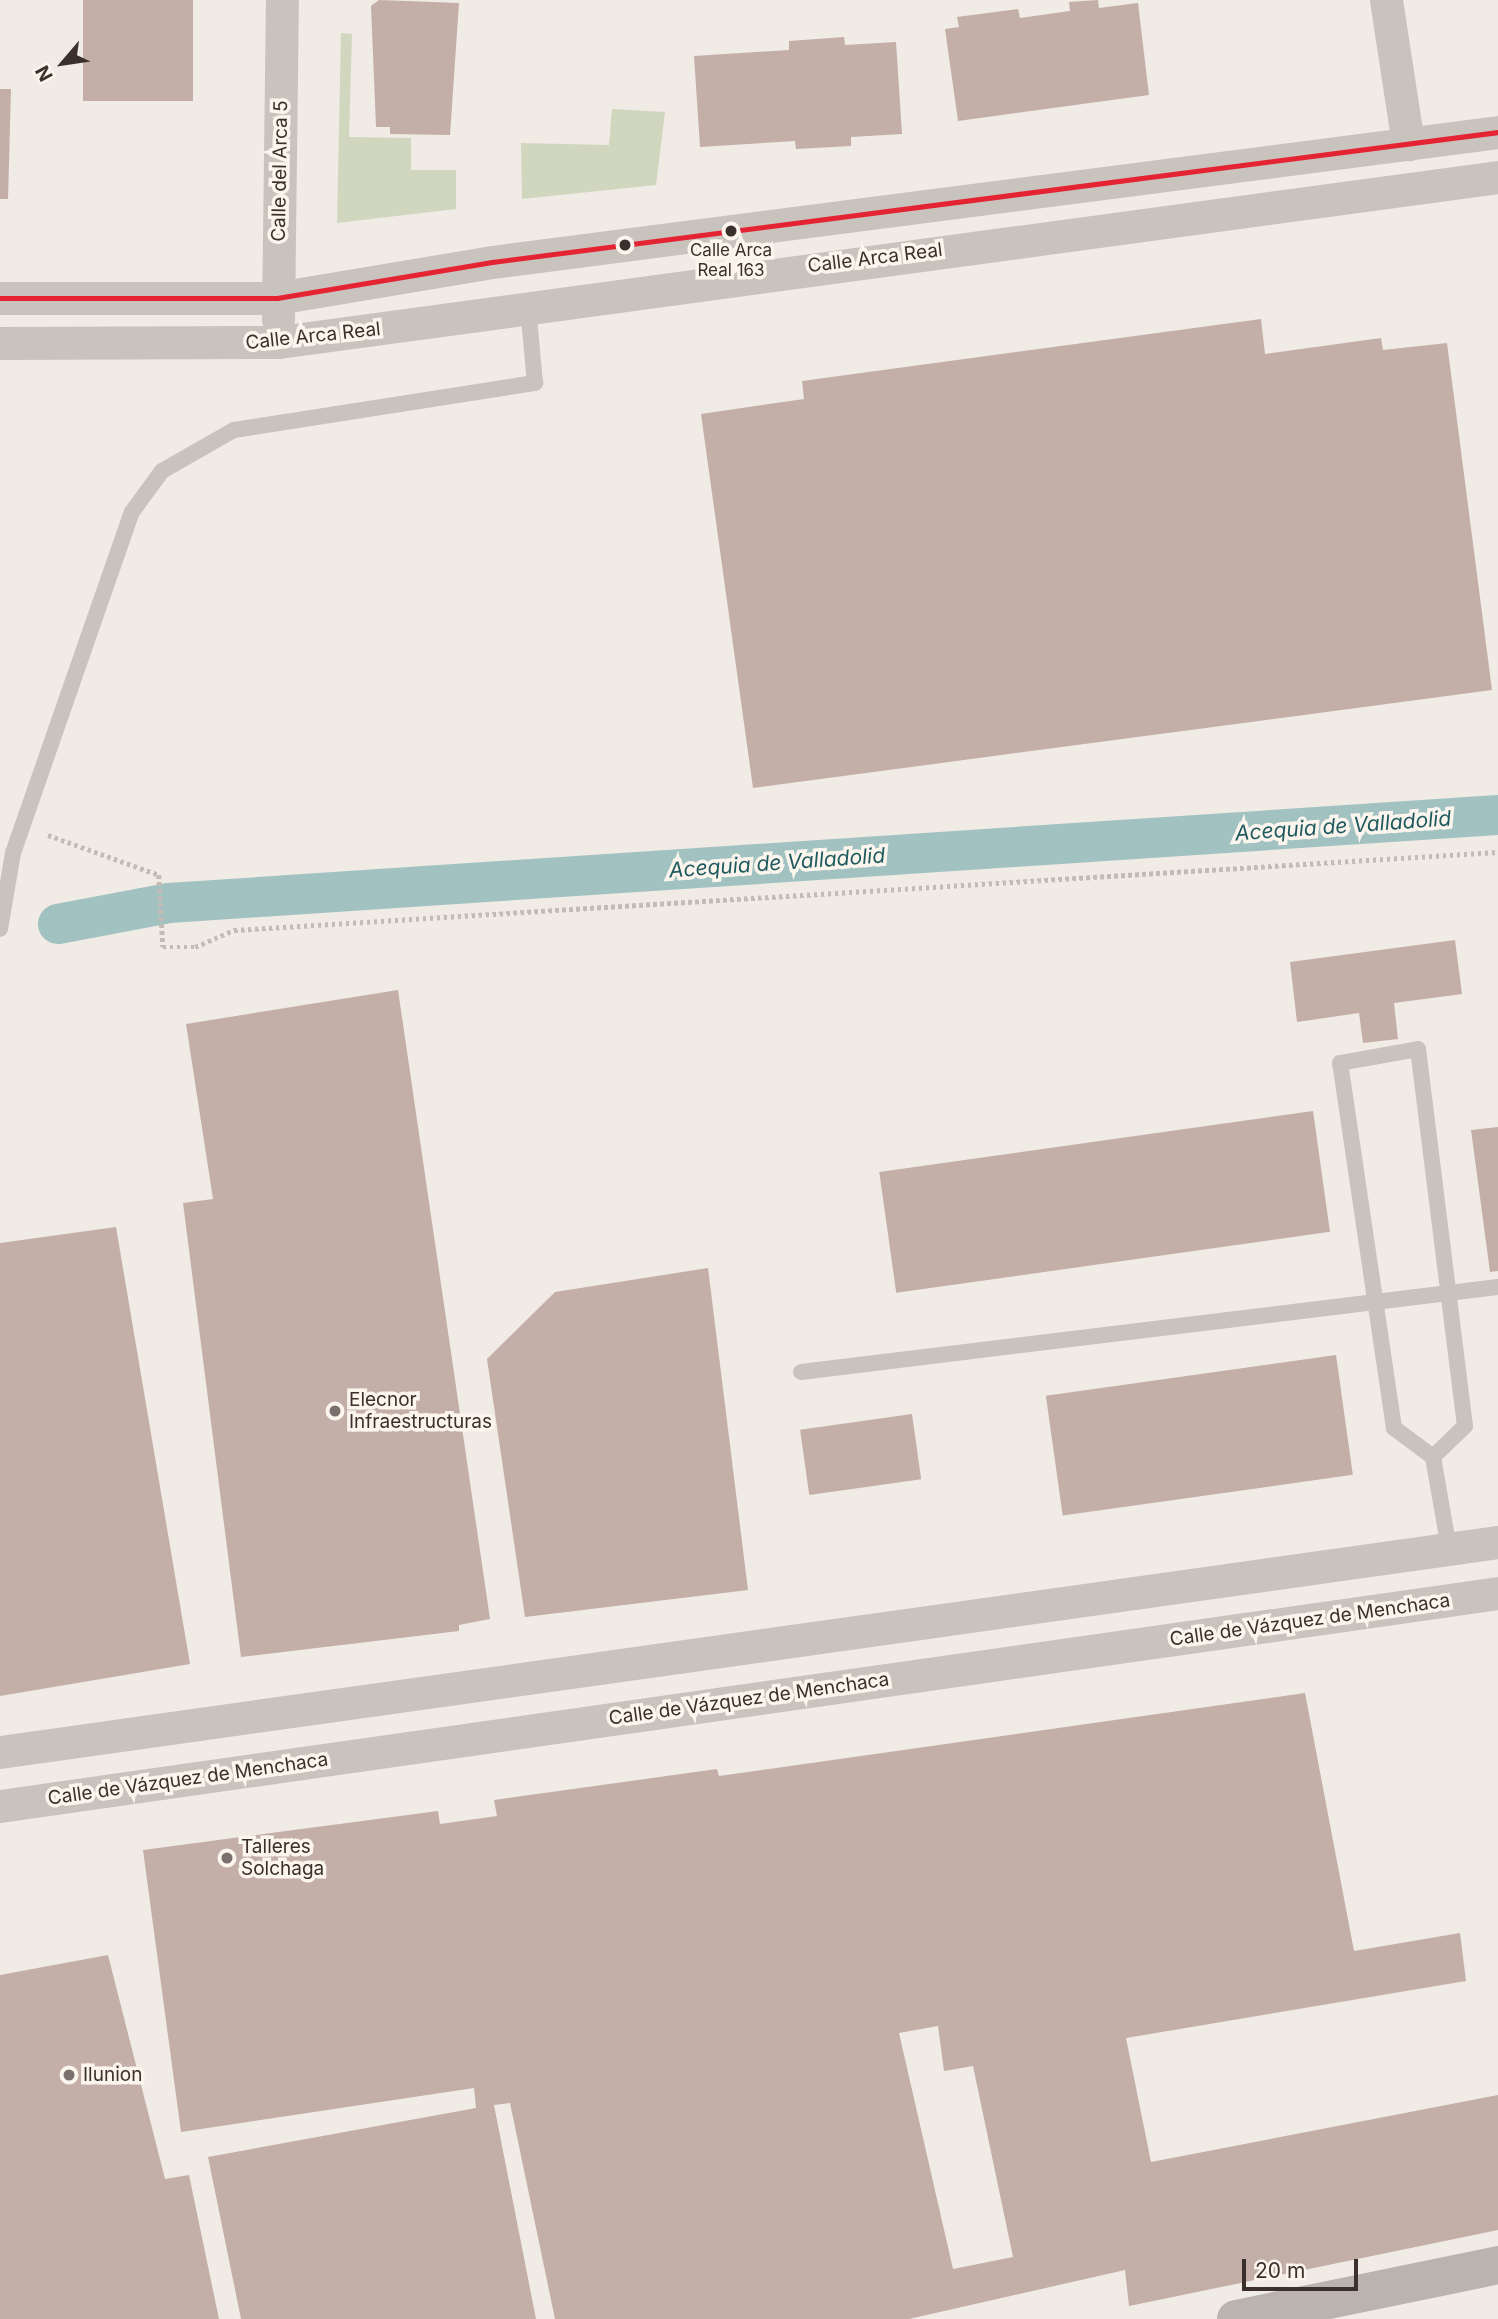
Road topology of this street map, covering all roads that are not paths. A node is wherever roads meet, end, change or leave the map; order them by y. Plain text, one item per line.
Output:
1 (282, 0) edge
2 (1386, 0) edge
3 (1498, 132) edge
4 (1408, 144) junction
5 (1498, 177) edge
6 (0, 298) edge
7 (277, 299) junction
8 (528, 307) junction
9 (279, 342) junction
10 (0, 343) edge
11 (0, 929) edge
12 (1498, 1287) edge
13 (1451, 1293) junction
14 (1376, 1302) junction
15 (801, 1372) dead end
16 (1433, 1457) junction
17 (1498, 1542) edge
18 (1449, 1549) junction
19 (1498, 1593) edge
20 (0, 1752) edge
21 (0, 1806) edge
22 (1498, 2265) edge
23 (1236, 2319) edge

1 - 7 street, Calle del Arca 5
2 - 4 street
3 - 4 street
4 - 7 street
5 - 8 street, Calle Arca Real
6 - 7 street
7 - 9 street, Calle del Arca 5
8 - 9 street, Calle Arca Real
8 - 11 lane
9 - 10 street, Calle Arca Real
12 - 13 lane
13 - 14 lane
13 - 14 lane
13 - 16 lane
14 - 15 lane
14 - 16 lane
16 - 18 lane
17 - 18 street
18 - 20 street
19 - 21 street, Calle de Vázquez de Menchaca
22 - 23 street

